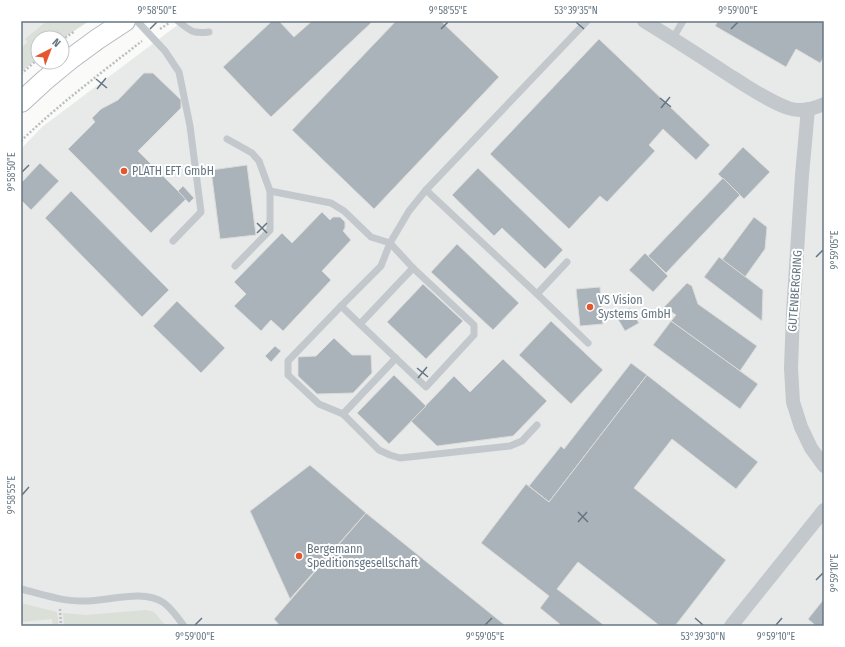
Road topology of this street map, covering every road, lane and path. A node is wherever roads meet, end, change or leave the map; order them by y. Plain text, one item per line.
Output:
1 (126, 21) edge
2 (137, 21) edge
3 (171, 21) edge
4 (178, 21) edge
5 (587, 21) edge
6 (644, 21) edge
7 (683, 21) edge
8 (209, 32) dead end
9 (150, 35) junction
10 (673, 38) junction
11 (30, 66) edge
12 (21, 74) edge
13 (21, 102) edge
14 (824, 104) edge
15 (808, 109) junction
16 (227, 139) dead end
17 (21, 141) edge
18 (426, 190) junction
19 (270, 191) junction
20 (173, 241) dead end
21 (390, 243) junction
22 (567, 262) dead end
23 (235, 266) dead end
24 (413, 268) junction
25 (537, 294) junction
26 (341, 306) junction
27 (360, 324) junction
28 (588, 342) dead end
29 (396, 358) junction
30 (343, 414) junction
31 (537, 425) dead end
32 (824, 466) edge
33 (824, 510) edge
34 (21, 590) edge
35 (59, 598) junction
36 (61, 626) edge
37 (184, 626) edge
38 (731, 626) edge

1 - 13 main road
2 - 9 lane
3 - 9 path
4 - 8 lane
5 - 18 lane
6 - 10 street
7 - 10 lane
9 - 17 path
9 - 20 lane
10 - 15 street
11 - 12 path
14 - 15 street
15 - 32 street, GUTENBERGRING
16 - 19 lane
18 - 21 lane
18 - 25 lane
19 - 21 lane
19 - 23 lane
21 - 24 lane
21 - 26 lane
22 - 25 lane
24 - 27 lane
24 - 29 lane
25 - 28 lane
26 - 27 lane
26 - 30 lane
27 - 29 lane
29 - 30 lane
30 - 31 lane
33 - 38 street
34 - 35 lane
35 - 36 path
35 - 37 lane

